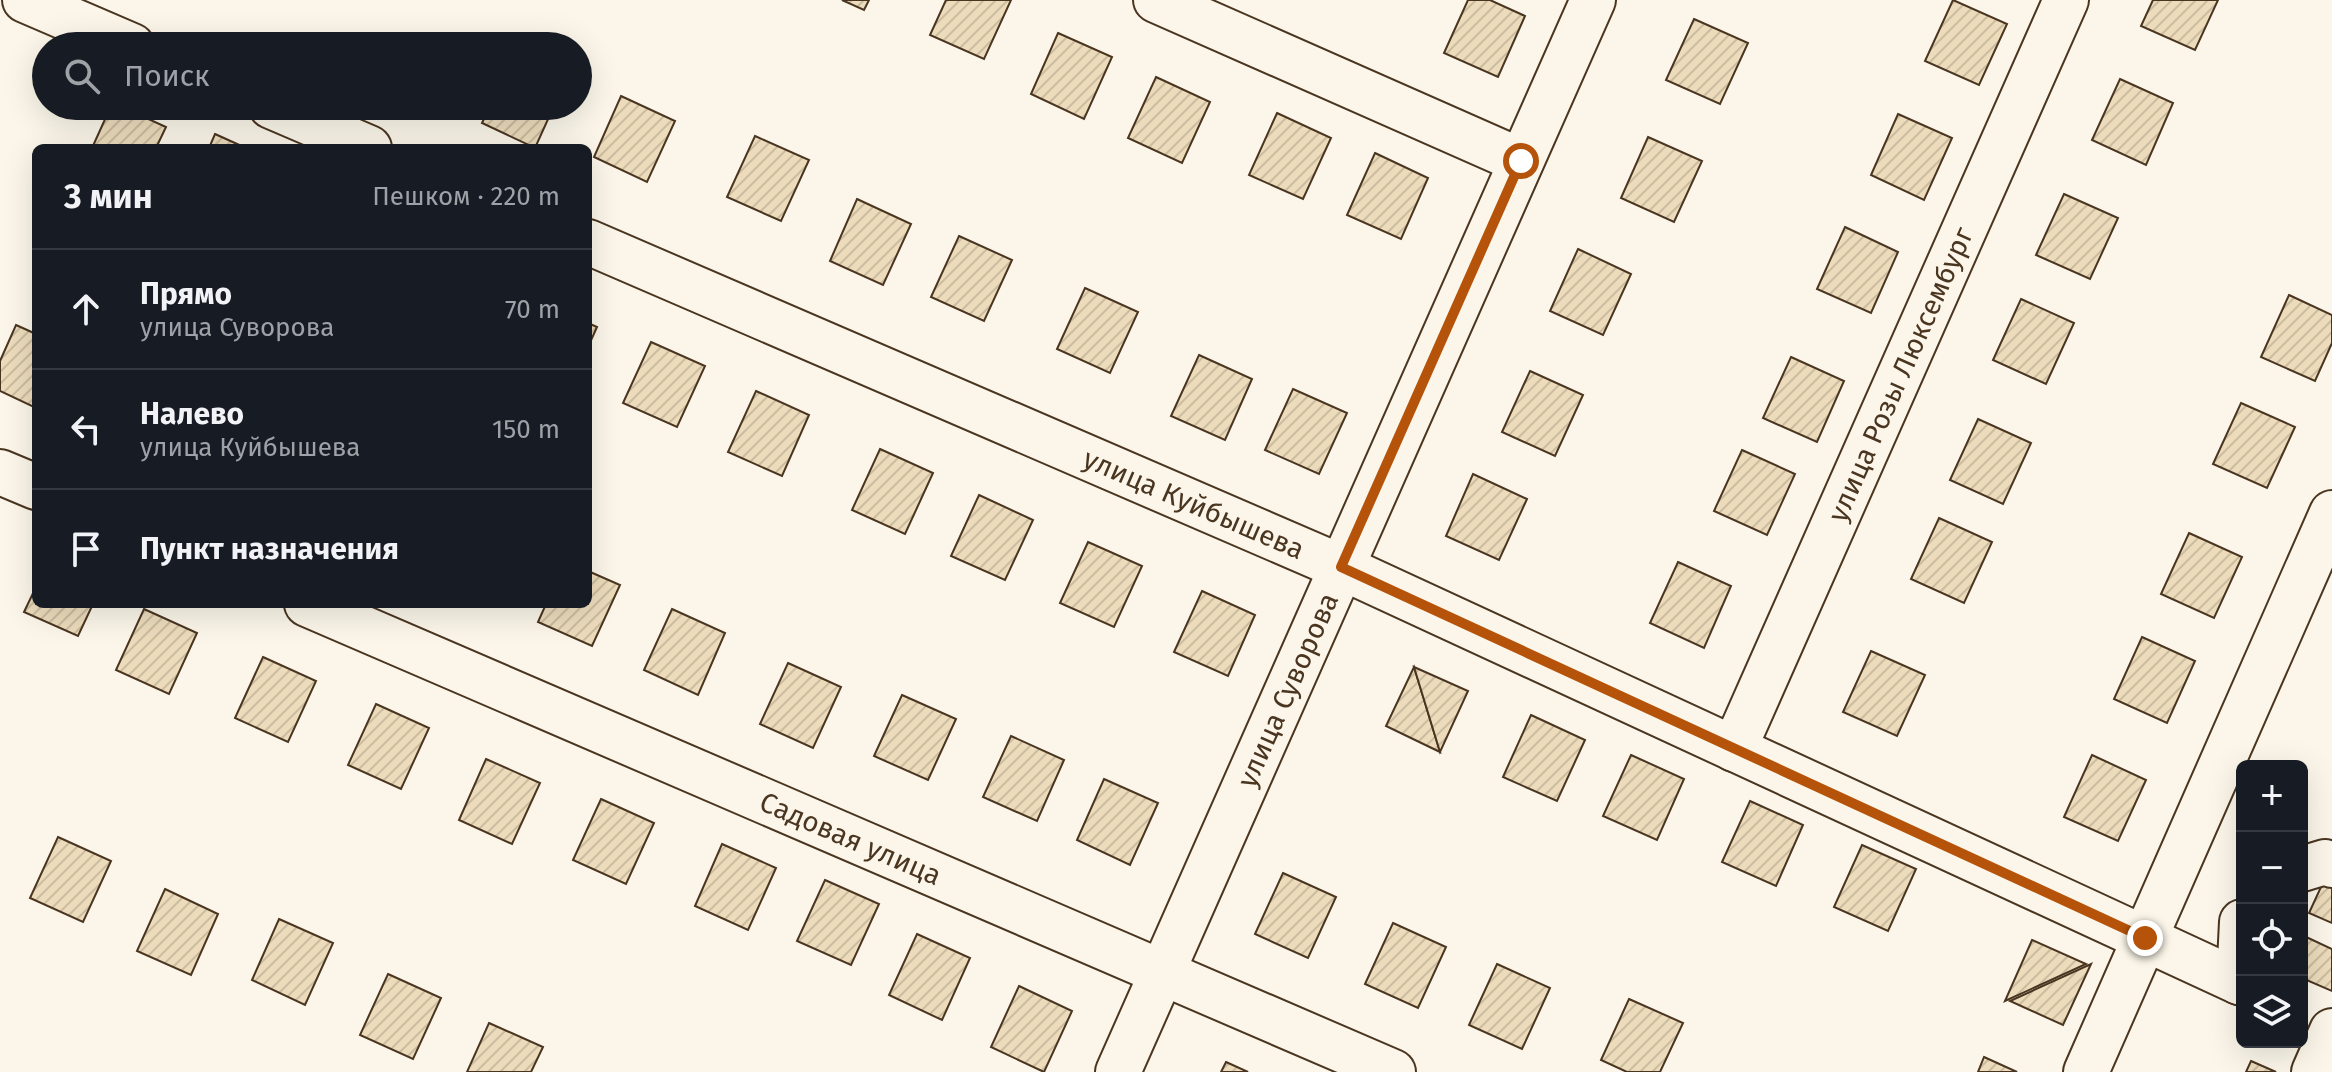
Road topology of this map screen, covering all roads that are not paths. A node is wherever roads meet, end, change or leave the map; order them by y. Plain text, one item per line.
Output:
1 (25, 0) edge
2 (1156, 0) edge
3 (1593, 0) edge
4 (2066, 0) edge
5 (99, 32) edge
6 (304, 120) edge
7 (360, 144) edge
8 (1521, 161) junction
9 (592, 244) edge
10 (0, 472) edge
11 (32, 485) edge
12 (2332, 513) edge
13 (1341, 567) junction
14 (316, 608) edge
15 (1734, 749) junction
16 (2332, 865) edge
17 (2308, 867) edge
18 (2145, 938) junction
19 (1162, 972) junction
20 (2236, 981) edge
21 (2308, 1014) edge
22 (2332, 1025) edge
23 (2332, 1031) edge
24 (1118, 1072) edge
25 (1393, 1072) edge
26 (2086, 1072) edge
27 (2314, 1072) edge

1 - 5 street
2 - 8 street
3 - 8 street, улица Суворова
4 - 15 street, улица Розы Люксембург
6 - 7 street
8 - 13 street, улица Суворова
9 - 13 street, улица Куйбышева
10 - 11 street
12 - 18 street
13 - 15 street, улица Куйбышева
13 - 19 street, улица Суворова
14 - 19 street, Садовая улица
15 - 18 street, улица Куйбышева
16 - 17 street
18 - 20 street, улица Куйбышева
18 - 26 street
19 - 24 street, улица Суворова
19 - 25 street, Садовая улица
21 - 22 street
23 - 27 street

